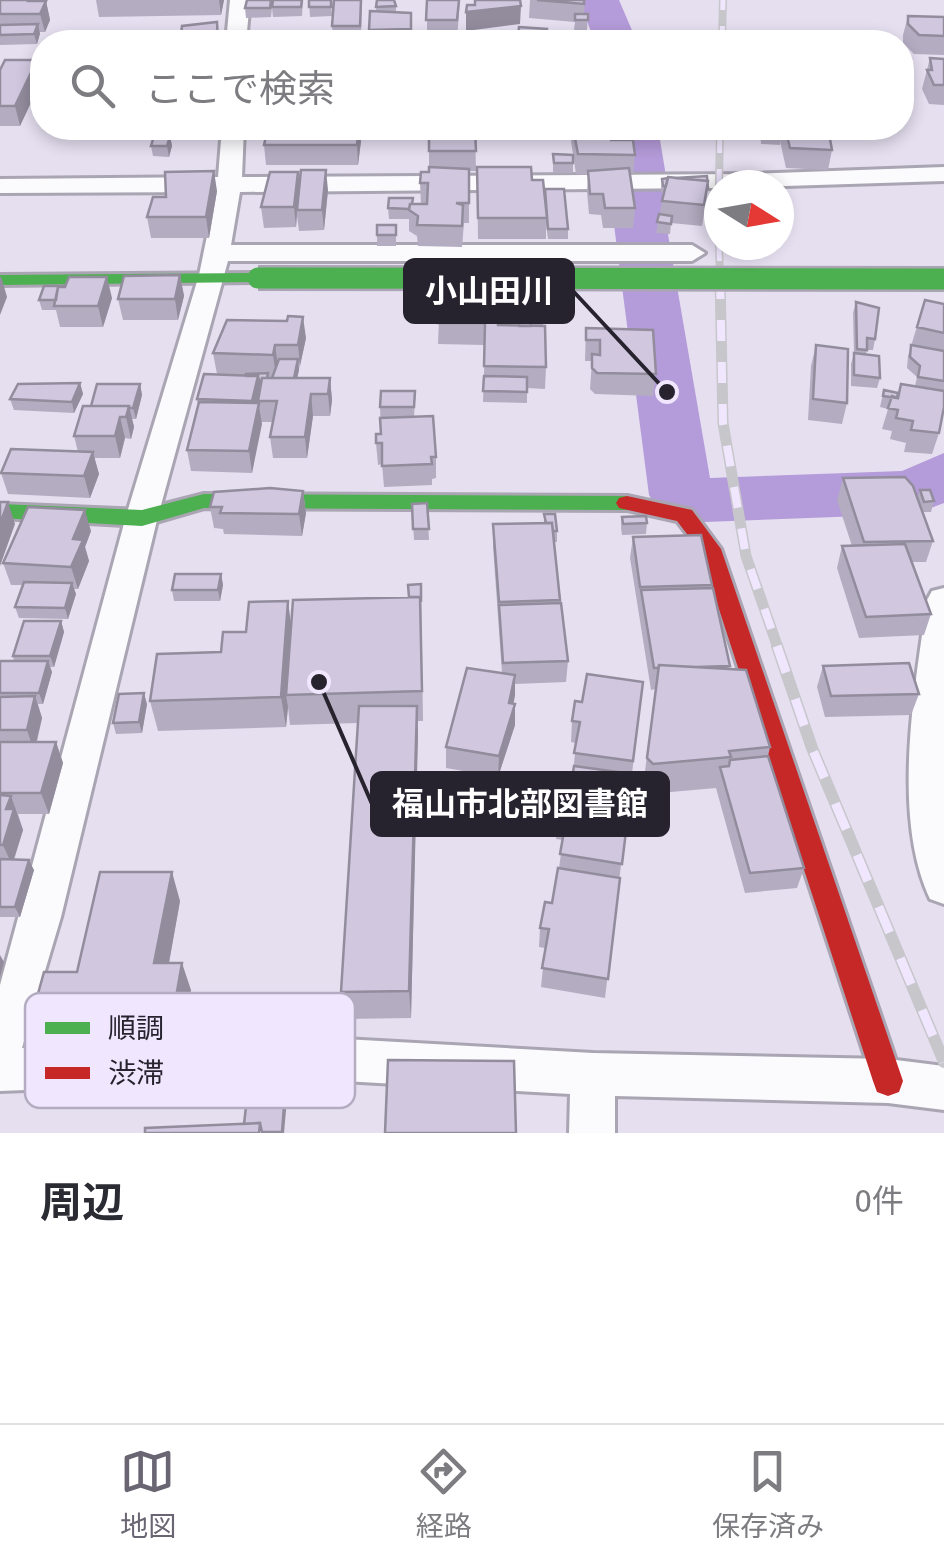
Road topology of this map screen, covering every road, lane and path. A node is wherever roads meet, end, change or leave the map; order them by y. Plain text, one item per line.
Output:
1 (240, 0) edge
2 (237, 30) edge
3 (233, 140) edge
4 (944, 174) edge
5 (0, 186) edge
6 (232, 187) junction
7 (678, 254) dead end
8 (212, 266) junction
9 (0, 280) edge
10 (944, 280) edge
11 (0, 511) edge
12 (142, 518) junction
13 (944, 600) edge
14 (944, 887) edge
15 (0, 1049) edge
16 (355, 1061) edge
17 (25, 1069) edge
18 (0, 1070) edge
19 (593, 1074) junction
20 (888, 1081) junction
21 (944, 1088) edge
22 (592, 1133) edge

1 - 2 street
3 - 6 street
4 - 6 street
5 - 6 street
6 - 8 street
7 - 8 street
8 - 9 street
8 - 10 street, bridge
8 - 12 street
11 - 12 street
12 - 15 street
12 - 20 street
13 - 14 street
16 - 19 street
17 - 18 street
19 - 20 street
19 - 22 street
20 - 21 street

